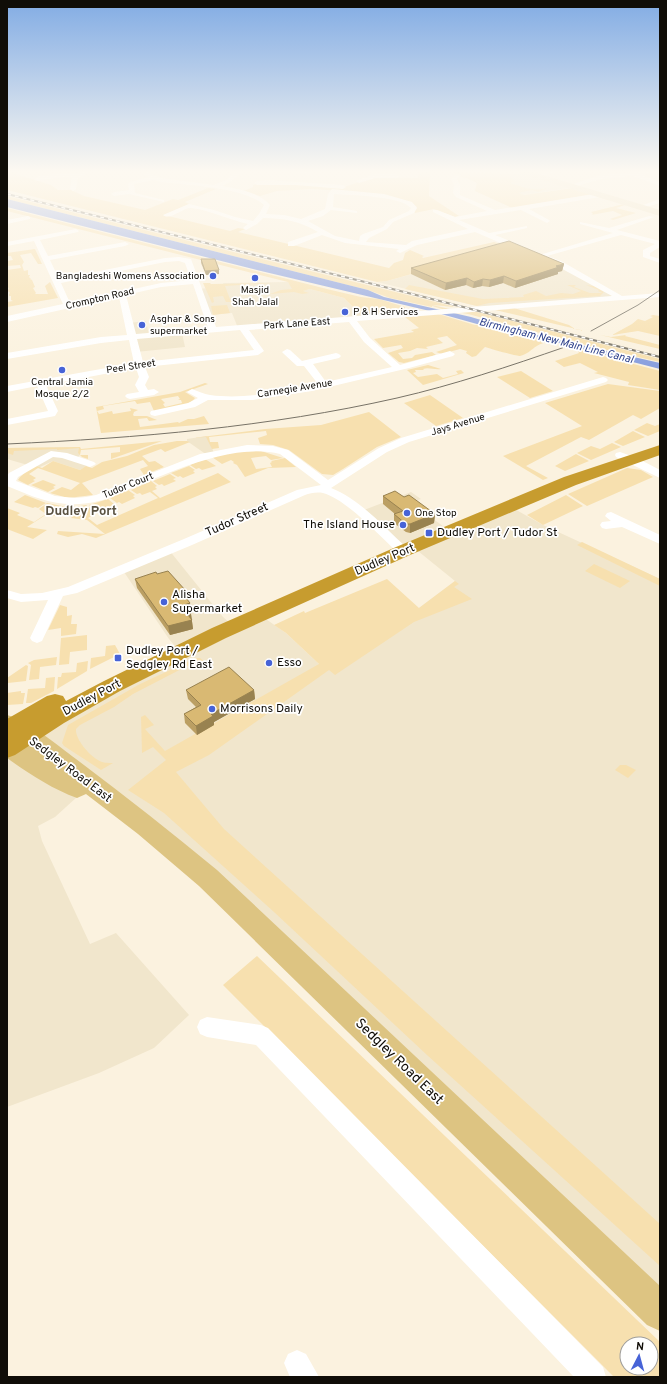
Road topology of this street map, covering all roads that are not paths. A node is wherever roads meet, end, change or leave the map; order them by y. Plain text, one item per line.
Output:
1 (44, 237) edge
2 (312, 237) edge
3 (331, 237) edge
4 (365, 237) edge
5 (443, 237) edge
6 (489, 237) edge
7 (606, 237) edge
8 (634, 237) edge
9 (36, 238) junction
10 (292, 241) dead end
11 (362, 243) junction
12 (7, 244) edge
13 (125, 244) dead end
14 (660, 244) edge
15 (534, 254) junction
16 (46, 259) junction
17 (660, 261) edge
18 (56, 282) junction
19 (194, 282) junction
20 (122, 294) junction
21 (660, 295) edge
22 (619, 297) junction
23 (68, 306) junction
24 (7, 319) edge
25 (352, 320) junction
26 (243, 328) junction
27 (213, 330) junction
28 (132, 337) junction
29 (288, 352) dead end
30 (450, 354) dead end
31 (8, 355) edge
32 (336, 356) dead end
33 (430, 361) junction
34 (307, 362) junction
35 (139, 365) junction
36 (398, 368) junction
37 (442, 368) dead end
38 (590, 376) dead end
39 (40, 383) junction
40 (324, 385) junction
41 (7, 389) edge
42 (192, 392) dead end
43 (130, 396) dead end
44 (207, 397) junction
45 (143, 413) dead end
46 (7, 422) edge
47 (660, 437) edge
48 (660, 450) edge
49 (627, 458) junction
50 (90, 464) dead end
51 (660, 475) edge
52 (325, 487) junction
53 (608, 520) dead end
54 (660, 540) edge
55 (403, 551) junction
56 (7, 594) edge
57 (57, 594) junction
58 (37, 638) dead end
59 (11, 737) edge
60 (207, 1027) dead end
61 (660, 1312) edge
62 (593, 1377) edge

1 - 9 street
2 - 10 street
3 - 11 street
4 - 11 street
5 - 11 street
6 - 15 street
7 - 15 street
8 - 14 street
9 - 12 street
9 - 16 street
13 - 16 street
14 - 17 street
15 - 22 street
16 - 18 street
18 - 19 street
18 - 23 street
19 - 20 street, Crompton Road
19 - 27 street
20 - 23 street, Crompton Road
20 - 28 street
21 - 22 street, Park Lane East
22 - 25 street, Park Lane East
23 - 24 street, Crompton Road
25 - 26 street, Park Lane East
25 - 36 street
26 - 27 street, Park Lane East
26 - 35 street, Peel Street
27 - 28 street, Park Lane East
28 - 31 street, Park Lane East
28 - 35 street
29 - 34 street
30 - 33 street, Carnegie Avenue
32 - 34 street
33 - 36 street, Carnegie Avenue
33 - 37 street
34 - 40 street
35 - 39 street, Peel Street
35 - 43 street
36 - 40 street, Carnegie Avenue
38 - 52 street, Jays Avenue
39 - 41 street, Peel Street
39 - 46 street
40 - 44 street, Carnegie Avenue
42 - 44 street, Carnegie Avenue
44 - 45 street
47 - 49 highway, Dudley Port
48 - 49 highway, Dudley Port
49 - 51 street
49 - 55 highway, Dudley Port
50 - 52 street, Tudor Court
52 - 55 street, Tudor Street
52 - 57 street, Tudor Street
53 - 54 street
55 - 59 highway, Dudley Port
56 - 57 street, Tudor Street
57 - 58 street
59 - 61 main road, Sedgley Road East
60 - 62 street

